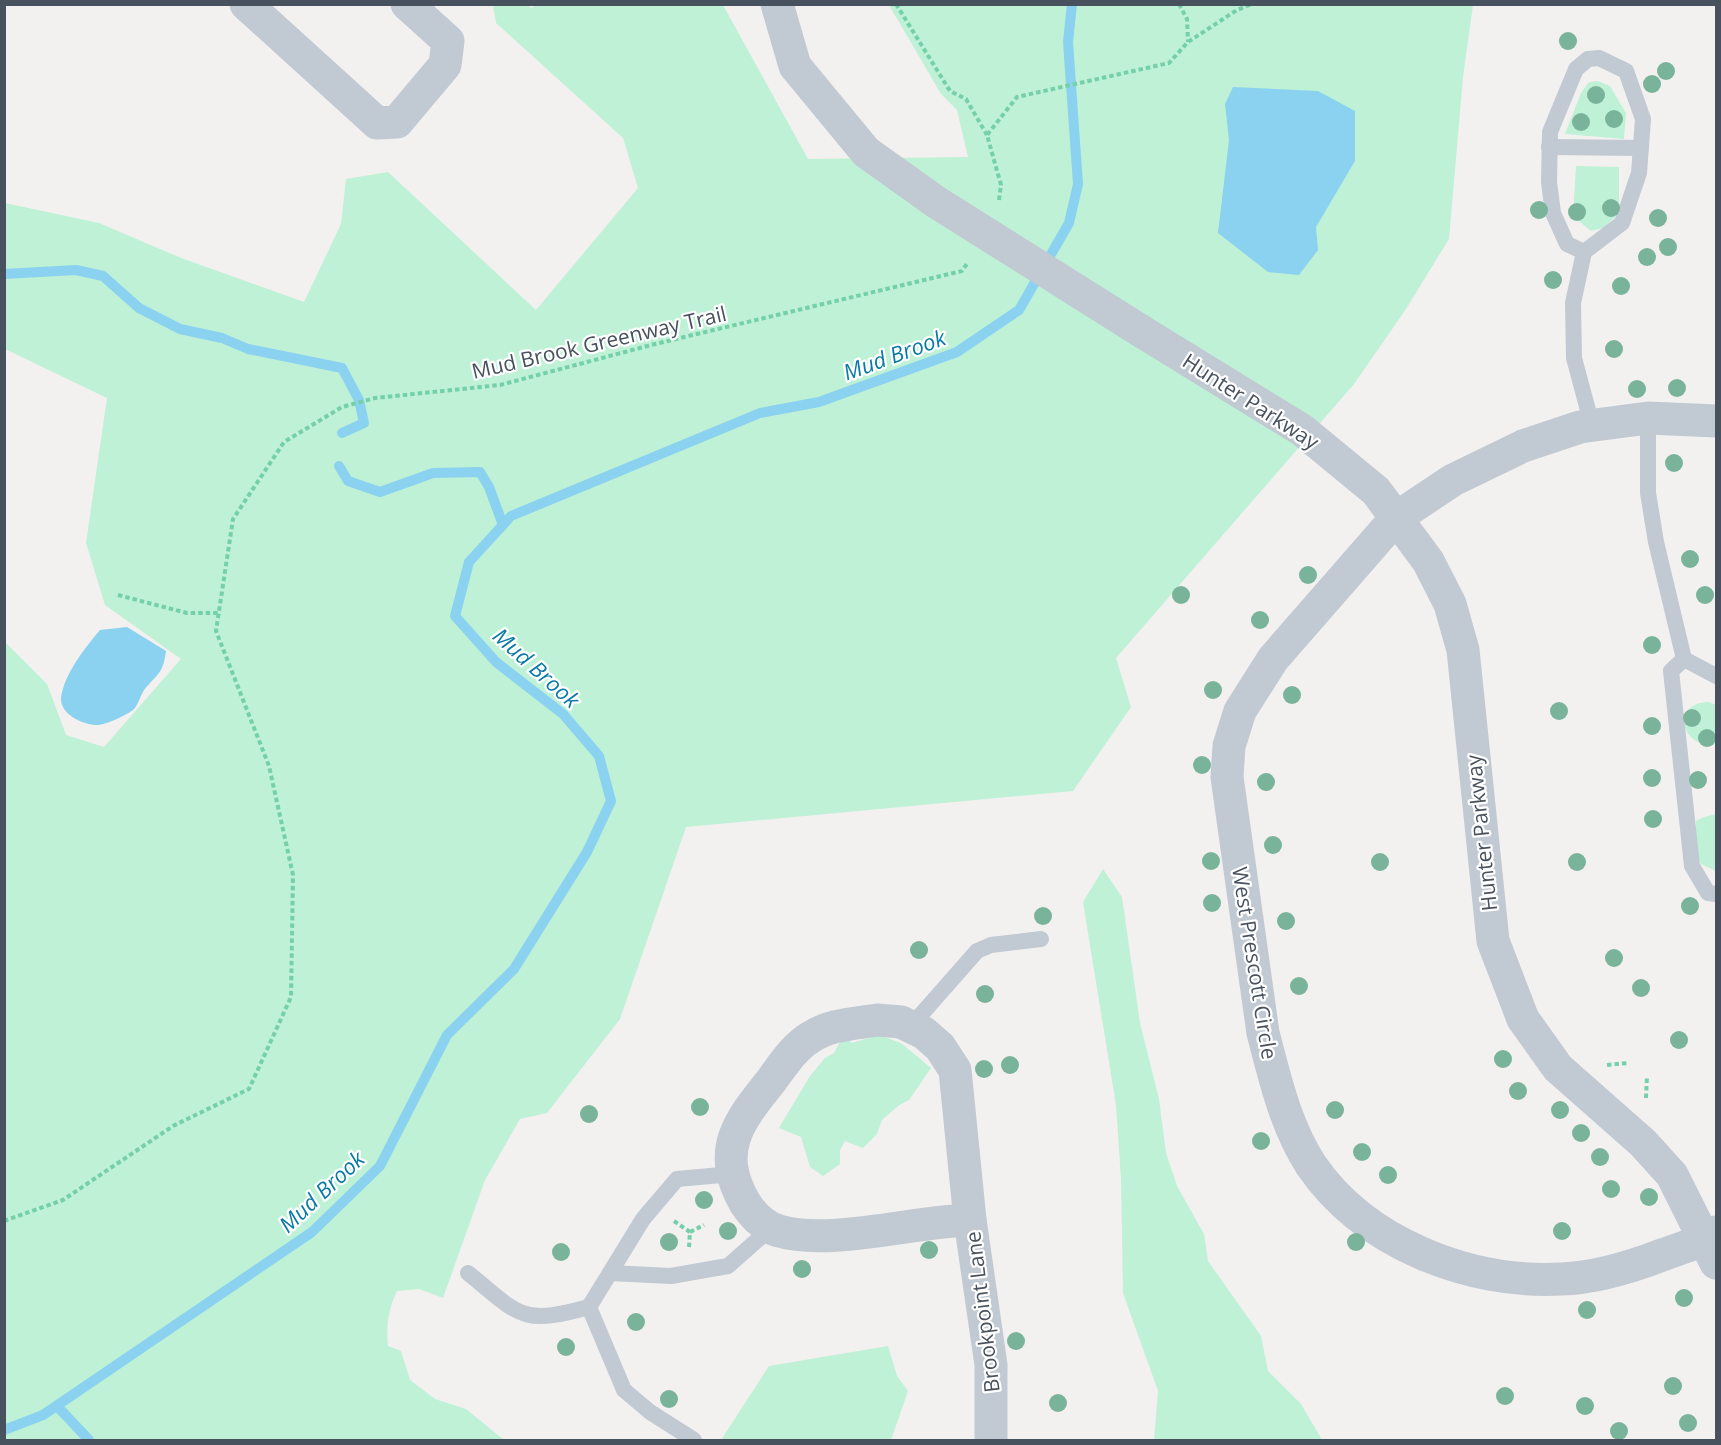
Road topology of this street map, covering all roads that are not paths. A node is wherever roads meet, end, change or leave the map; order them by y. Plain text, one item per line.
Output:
1 (246, 4) edge
2 (407, 4) edge
3 (777, 4) edge
4 (1549, 147) junction
5 (1641, 148) junction
6 (1584, 252) junction
7 (1648, 418) junction
8 (1716, 421) edge
9 (1592, 425) junction
10 (1396, 518) junction
11 (1684, 659) junction
12 (1716, 676) edge
13 (1716, 894) edge
14 (1041, 939) dead end
15 (910, 1026) junction
16 (732, 1174) junction
17 (970, 1220) junction
18 (771, 1228) junction
19 (1713, 1245) edge
20 (468, 1273) dead end
21 (610, 1273) junction
22 (589, 1308) junction
23 (693, 1440) edge
24 (991, 1440) edge

1 - 2 street
3 - 10 street, Hunter Parkway, bridge
4 - 5 lane
4 - 5 lane
4 - 6 lane
5 - 6 lane
6 - 9 lane
7 - 8 street, West Prescott Circle
7 - 9 street, West Prescott Circle
7 - 11 lane
9 - 10 street, West Prescott Circle
10 - 19 street, Hunter Parkway
10 - 19 street, West Prescott Circle
11 - 12 lane
11 - 13 lane
14 - 15 lane
15 - 16 street
15 - 17 street, Brookpoint Lane
16 - 18 street
16 - 21 lane
17 - 18 street
17 - 24 street, Brookpoint Lane
18 - 21 lane
20 - 22 lane
21 - 22 lane
22 - 23 lane

